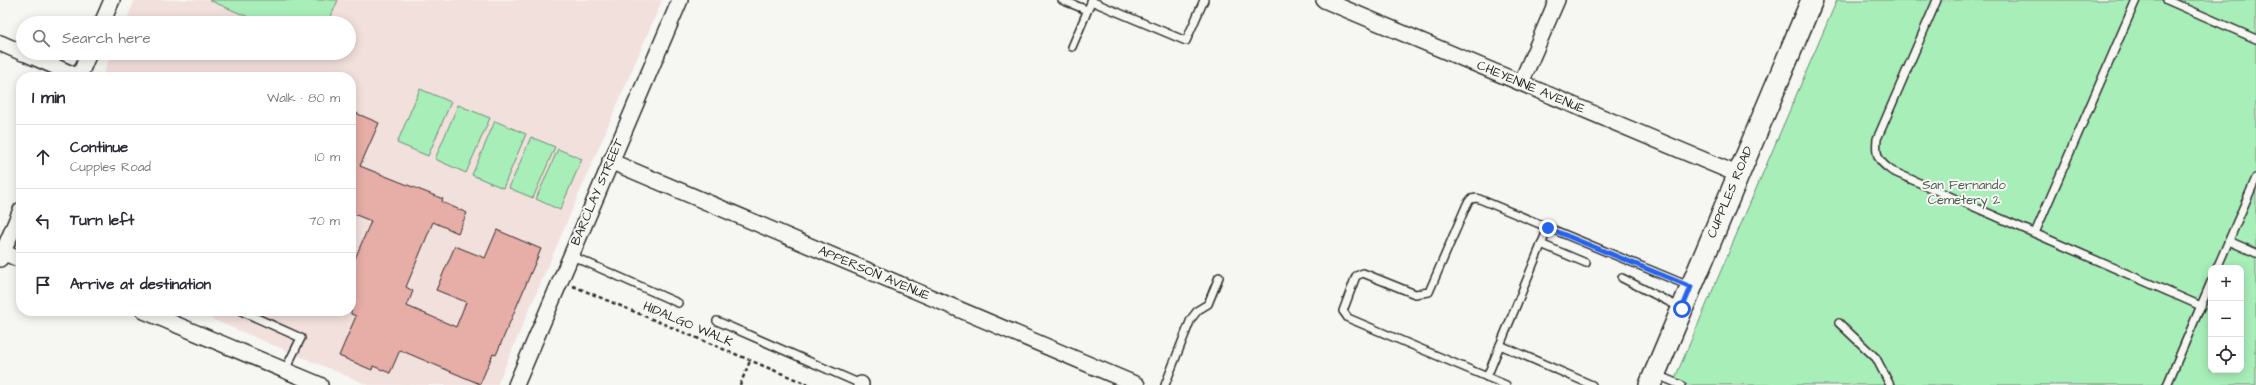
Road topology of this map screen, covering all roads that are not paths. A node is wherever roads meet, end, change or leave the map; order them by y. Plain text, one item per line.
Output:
1 (112, 0) edge
2 (680, 0) edge
3 (1062, 0) edge
4 (1204, 0) edge
5 (1324, 0) edge
6 (1557, 0) edge
7 (1812, 0) edge
8 (1937, 0) edge
9 (2136, 0) edge
10 (2167, 0) edge
11 (1091, 1) edge
12 (1087, 10) junction
13 (105, 16) edge
14 (2256, 39) edge
15 (0, 43) edge
16 (1072, 47) dead end
17 (16, 50) edge
18 (39, 60) edge
19 (86, 60) edge
20 (67, 72) edge
21 (81, 72) edge
22 (1522, 83) junction
23 (610, 161) junction
24 (1737, 174) junction
25 (2256, 178) edge
26 (16, 223) edge
27 (1548, 228) junction
28 (2035, 233) junction
29 (2229, 241) junction
30 (1542, 244) junction
31 (2256, 253) edge
32 (1, 254) edge
33 (570, 255) junction
34 (16, 258) edge
35 (1586, 263) dead end
36 (2218, 265) edge
37 (1219, 277) dead end
38 (1622, 278) dead end
39 (1691, 287) junction
40 (2208, 289) edge
41 (678, 303) dead end
42 (2201, 306) junction
43 (1682, 309) junction
44 (159, 316) edge
45 (252, 316) edge
46 (717, 321) dead end
47 (1839, 322) dead end
48 (1500, 345) junction
49 (285, 370) junction
50 (1487, 377) junction
51 (1653, 379) edge
52 (320, 385) edge
53 (516, 385) edge
54 (862, 385) edge
55 (1136, 385) edge
56 (1165, 385) edge
57 (1506, 385) edge
58 (1592, 385) edge
59 (1681, 385) edge
60 (1890, 385) edge
61 (2167, 385) edge

1 - 13 street
2 - 23 street, BARCLAY STREET
3 - 12 lane
4 - 11 lane
5 - 22 street, CHEYENNE AVENUE
6 - 22 street
7 - 24 street, CUPPLES ROAD
8 - 28 lane
9 - 28 lane
10 - 14 lane
11 - 12 lane
12 - 16 lane
15 - 17 street
18 - 20 street
19 - 21 street
22 - 24 street, CHEYENNE AVENUE
23 - 33 street, BARCLAY STREET
23 - 55 street, APPERSON AVENUE
24 - 39 street, CUPPLES ROAD
25 - 29 lane
26 - 32 street
27 - 30 lane
27 - 39 lane
27 - 50 lane
28 - 42 lane
29 - 31 lane
29 - 36 lane
30 - 35 lane
30 - 48 lane
32 - 34 street
33 - 41 lane
33 - 53 street, BARCLAY STREET
37 - 56 lane
38 - 43 lane
39 - 43 street, CUPPLES ROAD
40 - 42 lane
42 - 61 lane
43 - 51 street, CUPPLES ROAD
44 - 49 street
45 - 49 lane
46 - 54 lane
47 - 60 lane
48 - 50 lane
48 - 58 lane
49 - 52 street
50 - 57 lane
51 - 59 lane

